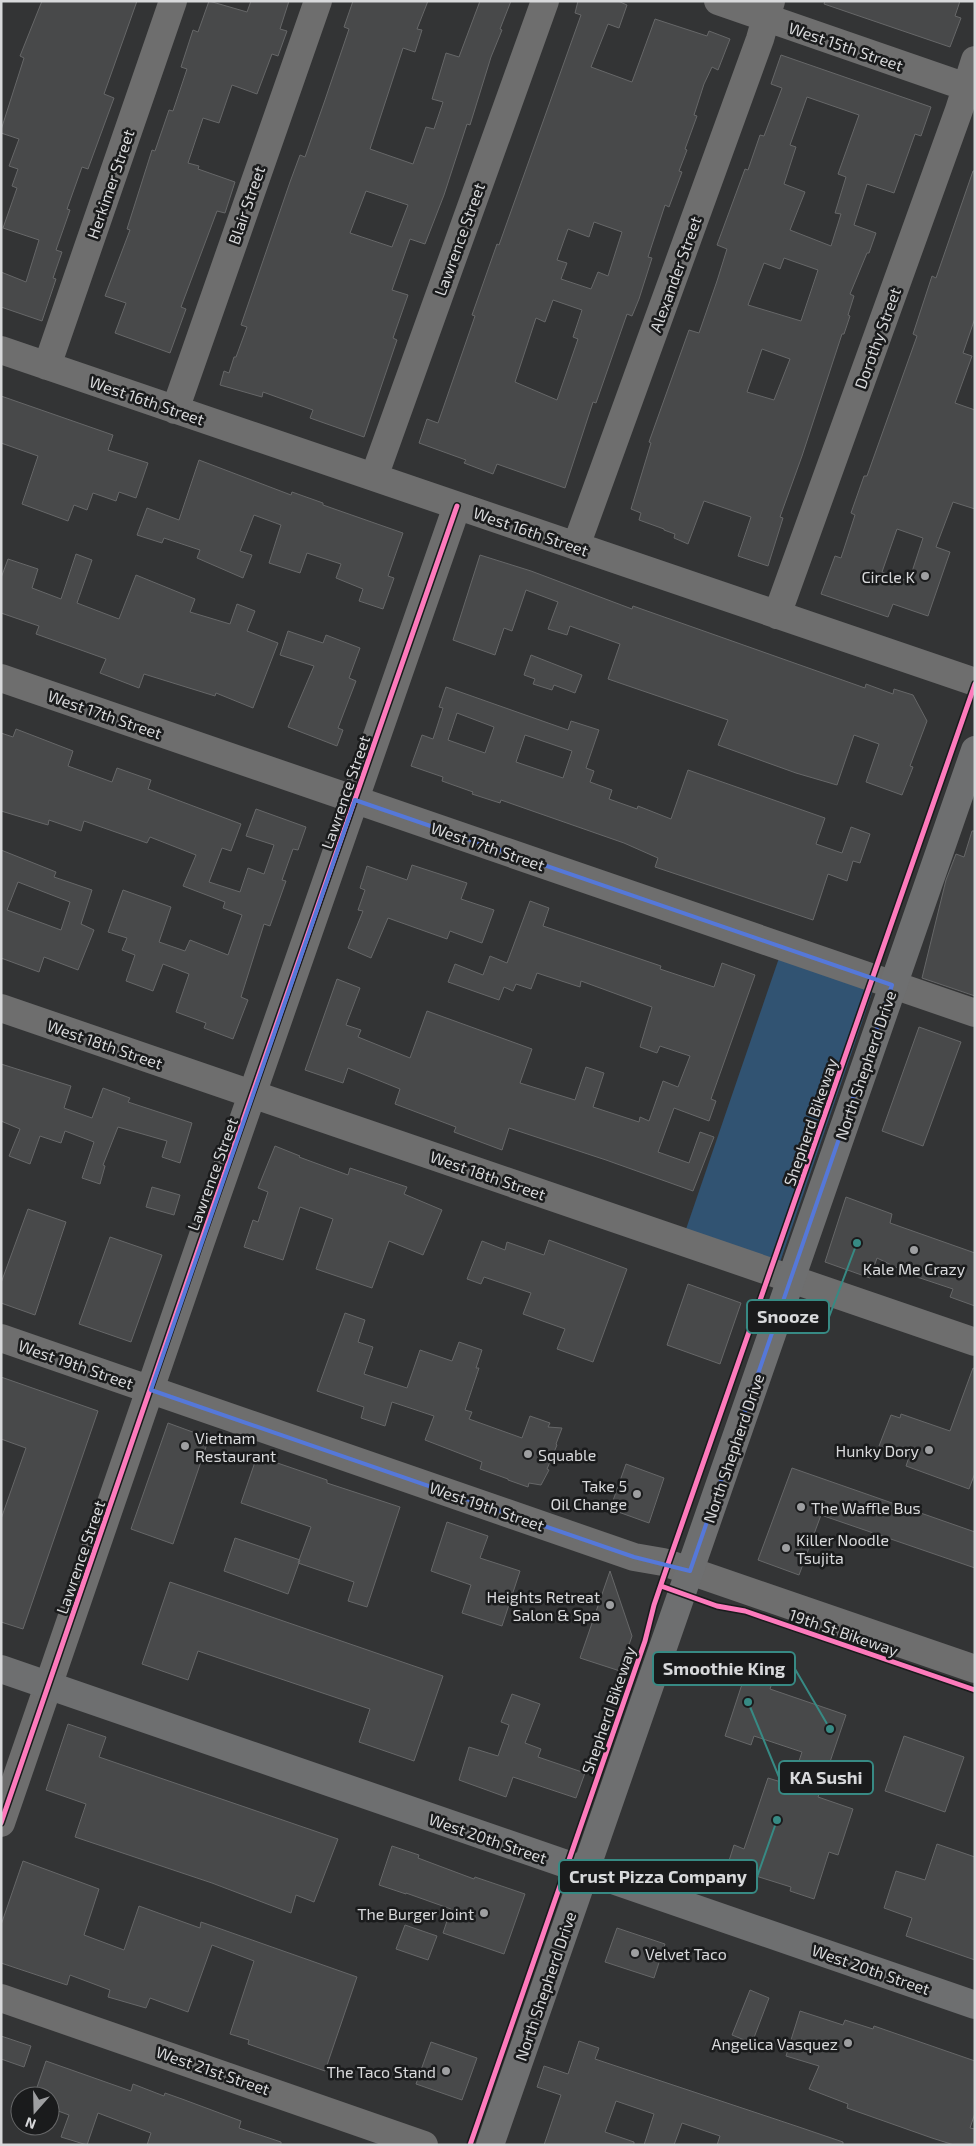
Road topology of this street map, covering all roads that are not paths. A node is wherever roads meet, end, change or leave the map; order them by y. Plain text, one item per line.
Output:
1 (173, 1) edge
2 (318, 1) edge
3 (545, 1) edge
4 (718, 1) edge
5 (769, 10) edge
6 (975, 60) edge
7 (970, 88) edge
8 (1, 350) edge
9 (47, 366) junction
10 (175, 410) junction
11 (374, 478) junction
12 (457, 506) junction
13 (576, 546) junction
14 (778, 615) junction
15 (1, 678) edge
16 (975, 682) edge
17 (975, 750) edge
18 (355, 800) junction
19 (892, 985) junction
20 (1, 1008) edge
21 (975, 1013) edge
22 (253, 1095) junction
23 (791, 1279) junction
24 (1, 1338) edge
25 (975, 1342) edge
26 (151, 1390) junction
27 (690, 1571) junction
28 (1, 1669) edge
29 (975, 1669) edge
30 (49, 1686) junction
31 (1, 1823) edge
32 (585, 1871) junction
33 (1, 1998) edge
34 (975, 2005) edge
35 (424, 2145) edge
36 (490, 2145) edge

1 - 9 street, Herkimer Street
2 - 10 street, Blair Street
3 - 11 street, Lawrence Street
4 - 5 street, West 15th Street
5 - 7 street, West 15th Street
5 - 13 street, Alexander Street
6 - 7 street, Dorothy Street
7 - 14 street, Dorothy Street
8 - 9 street, West 16th Street
9 - 10 street, West 16th Street
10 - 11 street, West 16th Street
11 - 12 street, West 16th Street
12 - 13 street, West 16th Street
12 - 18 street, Lawrence Street
13 - 14 street, West 16th Street
14 - 16 street, West 16th Street
15 - 18 street, West 17th Street
17 - 19 main road, North Shepherd Drive
18 - 19 street, West 17th Street
18 - 22 street, Lawrence Street
19 - 21 street, West 17th Street
19 - 23 main road, North Shepherd Drive
20 - 22 street, West 18th Street
22 - 23 street, West 18th Street
22 - 26 street, Lawrence Street
23 - 25 street, West 18th Street
23 - 27 main road, North Shepherd Drive
24 - 26 street, West 19th Street
26 - 27 street, West 19th Street
26 - 30 street, Lawrence Street
27 - 29 street, West 19th Street
27 - 32 main road, North Shepherd Drive
28 - 30 main road, West 20th Street
30 - 31 street, Lawrence Street
30 - 32 main road, West 20th Street
32 - 34 main road, West 20th Street
32 - 36 main road, North Shepherd Drive
33 - 35 street, West 21st Street

